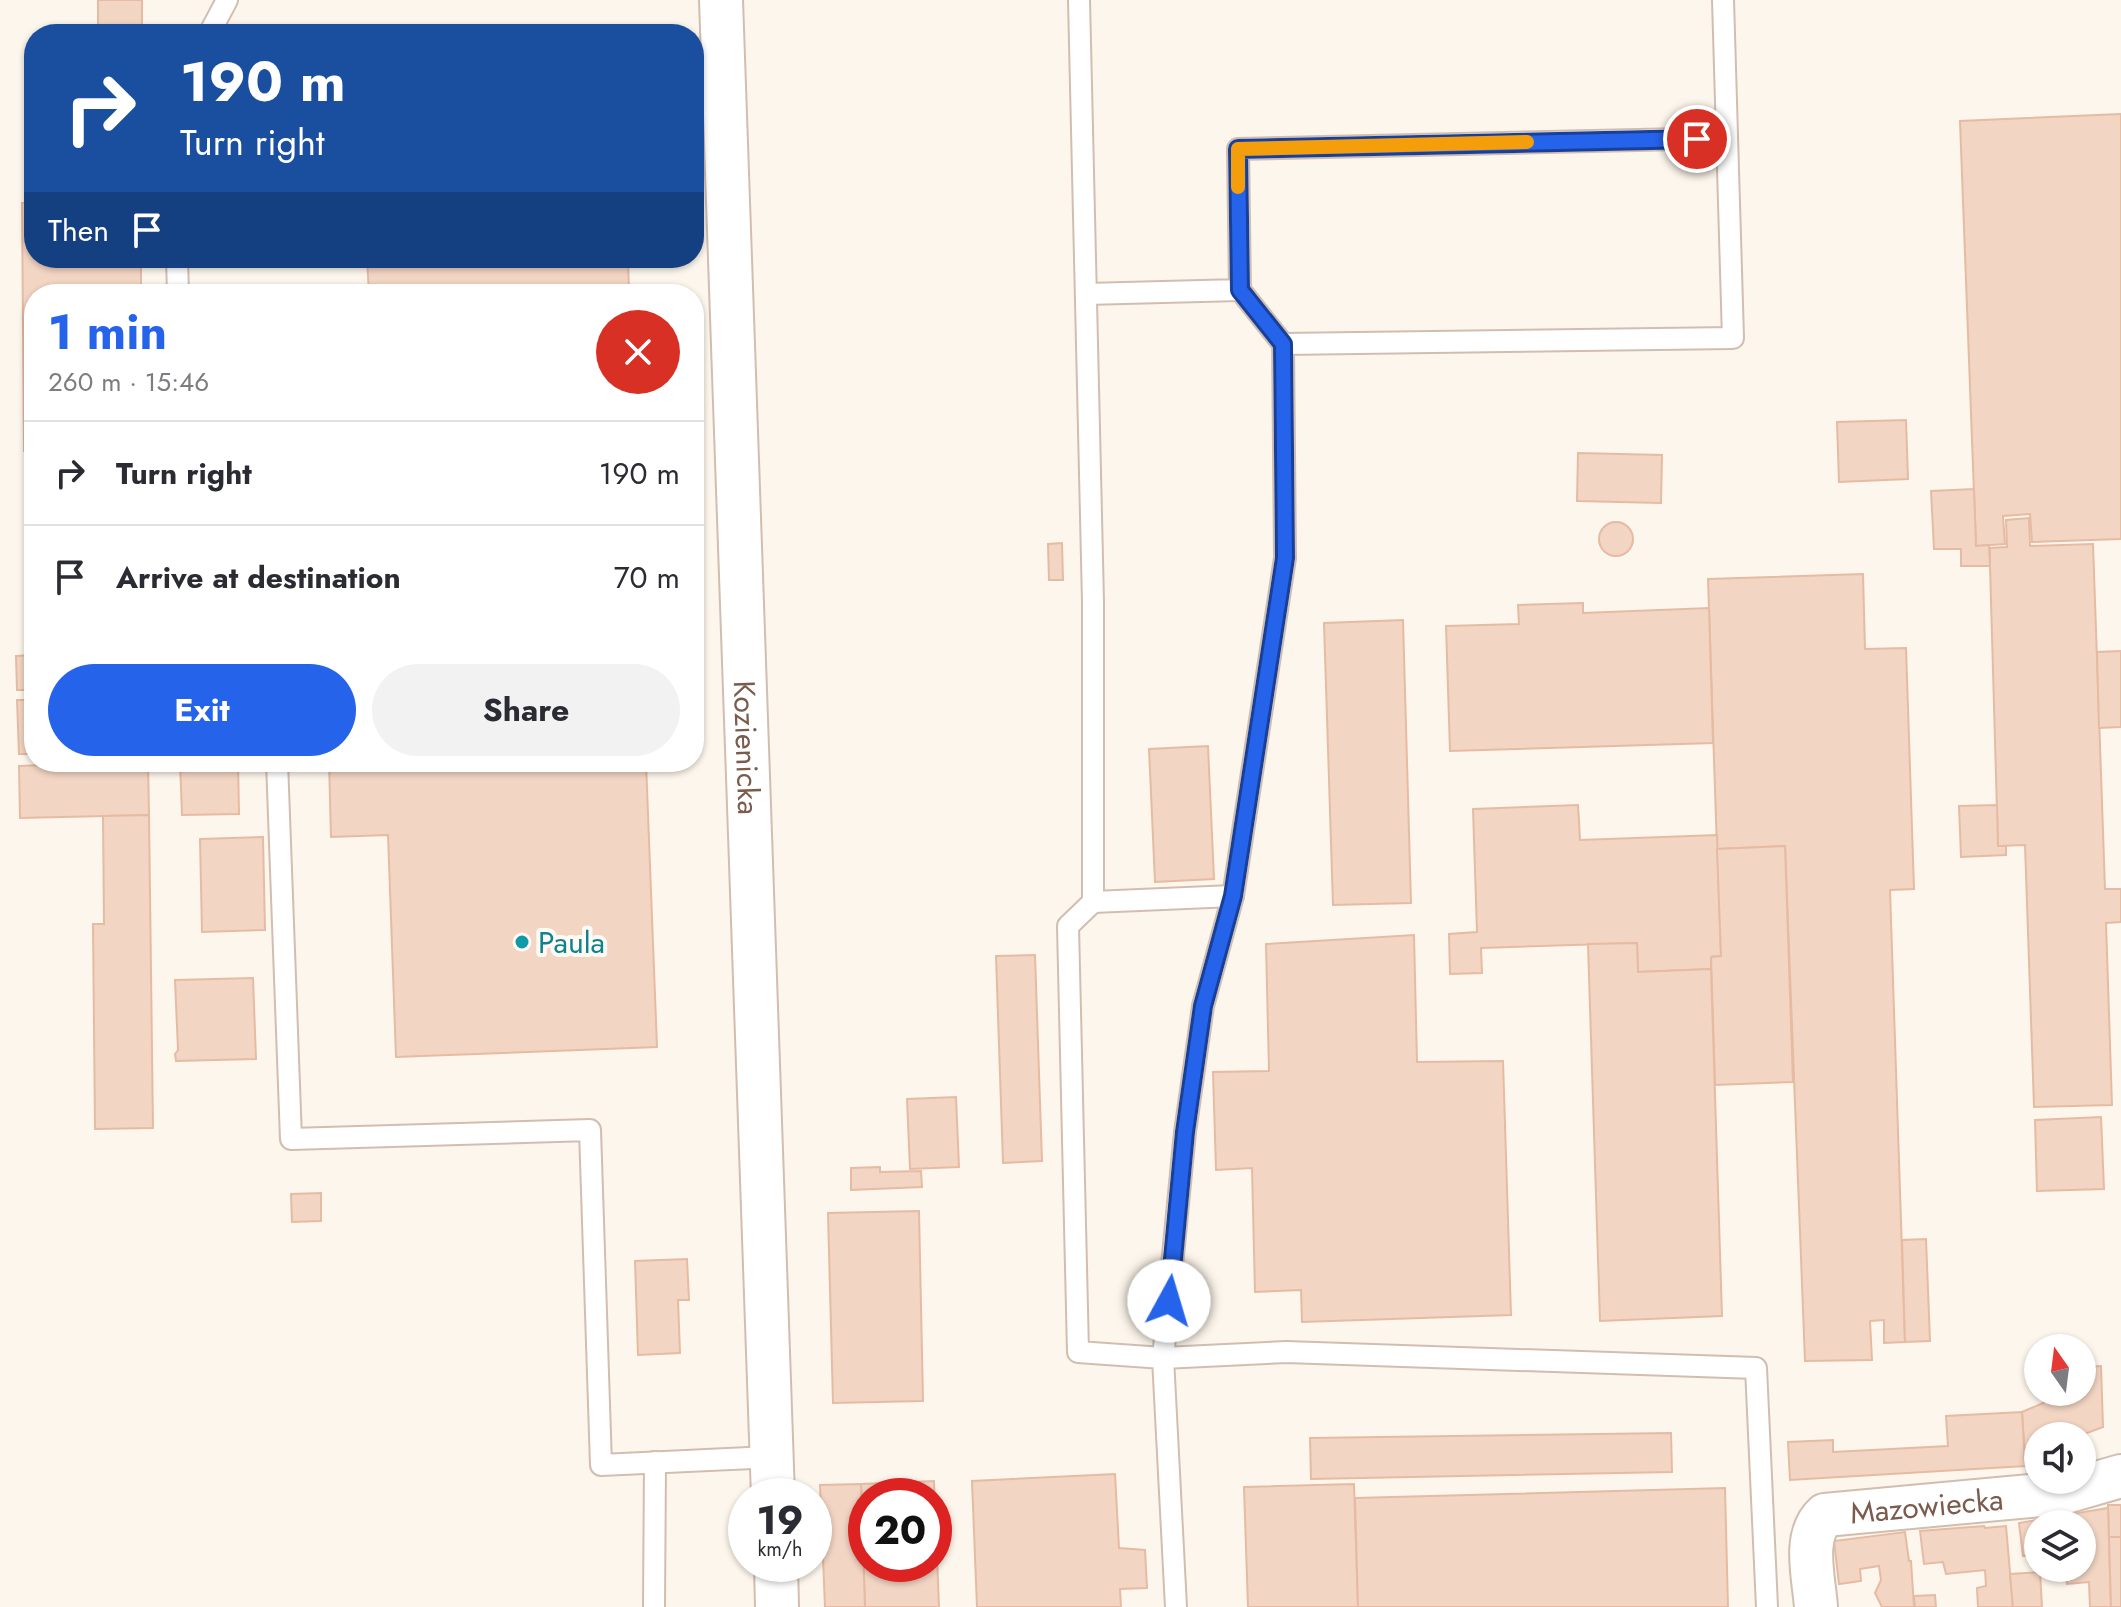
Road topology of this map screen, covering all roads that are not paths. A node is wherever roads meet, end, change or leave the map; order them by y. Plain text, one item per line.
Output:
1 (227, 0) edge
2 (721, 0) edge
3 (1079, 0) edge
4 (1723, 0) edge
5 (214, 24) edge
6 (1727, 138) junction
7 (1240, 290) junction
8 (1086, 294) junction
9 (1283, 344) junction
10 (277, 772) edge
11 (1233, 896) junction
12 (1093, 902) junction
13 (1163, 1358) junction
14 (655, 1462) junction
15 (2121, 1476) edge
16 (772, 1477) edge
17 (776, 1582) edge
18 (654, 1607) edge
19 (777, 1607) edge
20 (1176, 1607) edge
21 (1767, 1607) edge
22 (1816, 1607) edge

1 - 5 lane
2 - 16 street, Kozienicka
3 - 8 lane
4 - 6 lane
6 - 7 lane
6 - 9 lane
7 - 8 lane
7 - 9 lane
8 - 12 lane
9 - 11 lane
10 - 14 lane
11 - 12 lane
11 - 13 lane
12 - 13 lane
13 - 20 lane
13 - 21 lane
14 - 16 lane
14 - 18 lane
15 - 22 street, Mazowiecka
17 - 19 street

